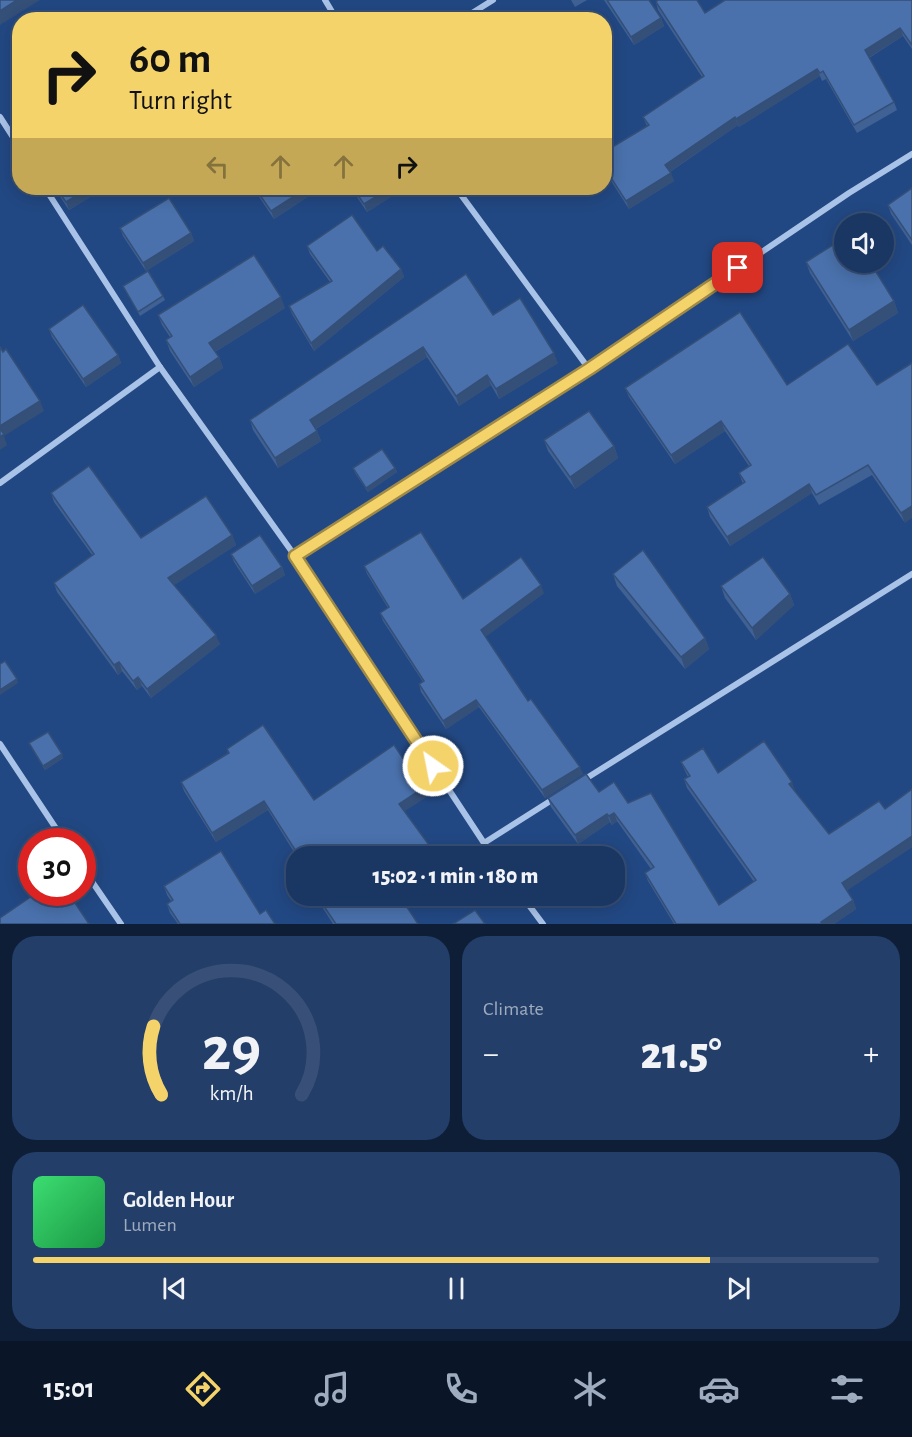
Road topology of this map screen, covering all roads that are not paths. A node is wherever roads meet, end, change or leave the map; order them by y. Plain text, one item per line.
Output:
1 (493, 0) edge
2 (474, 12) edge
3 (0, 117) edge
4 (12, 136) edge
5 (912, 153) edge
6 (49, 195) edge
7 (461, 195) edge
8 (160, 367) junction
9 (589, 369) junction
10 (0, 483) edge
11 (295, 556) junction
12 (912, 574) edge
13 (0, 744) edge
14 (573, 787) edge
15 (563, 793) edge
16 (56, 828) edge
17 (484, 843) junction
18 (486, 846) edge
19 (96, 887) edge
20 (530, 906) edge
21 (121, 924) edge
22 (543, 924) edge

1 - 2 street
3 - 4 street
5 - 9 street
6 - 8 street
7 - 9 street
8 - 10 street
8 - 11 street
9 - 11 street
11 - 17 street
12 - 14 street
13 - 16 street
15 - 17 street
17 - 18 street
19 - 21 street
20 - 22 street

